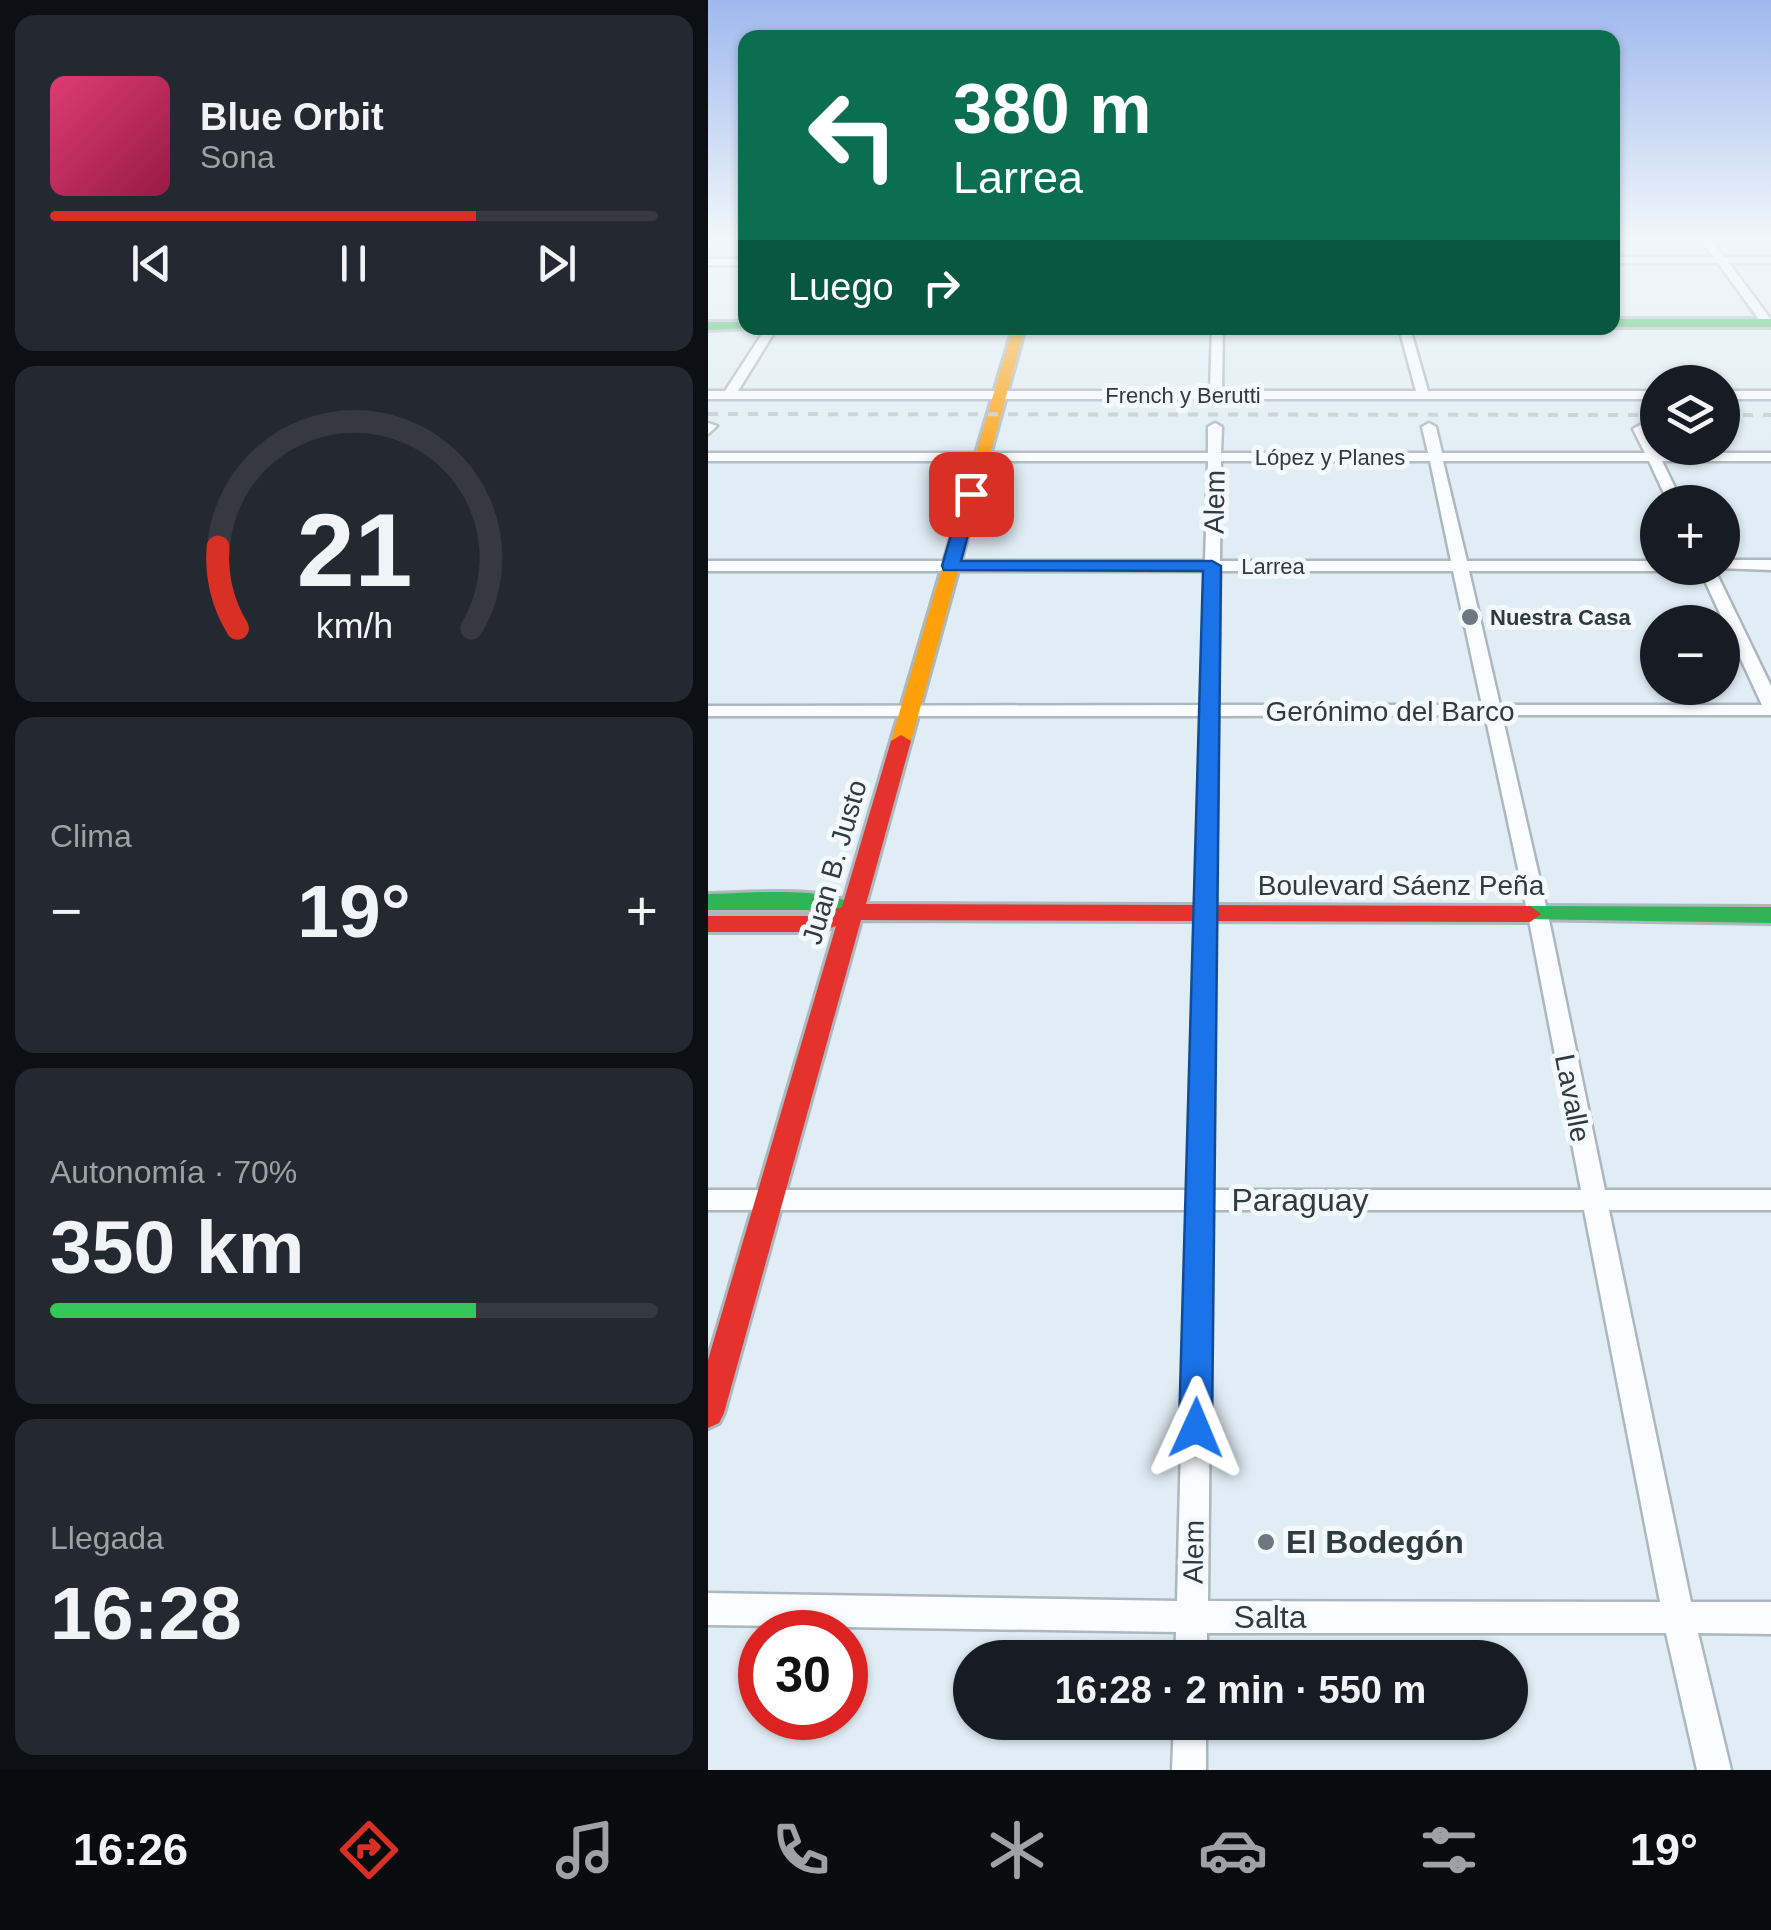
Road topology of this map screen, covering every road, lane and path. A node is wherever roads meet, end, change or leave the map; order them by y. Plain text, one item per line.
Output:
1 (1620, 323) edge
2 (1769, 323) edge
3 (708, 326) edge
4 (738, 326) edge
5 (767, 335) edge
6 (1017, 335) edge
7 (1217, 335) edge
8 (1407, 335) edge
9 (708, 395) edge
10 (730, 395) junction
11 (999, 395) junction
12 (1216, 395) junction
13 (1423, 395) junction
14 (1640, 395) edge
15 (1740, 395) edge
16 (1772, 395) edge
17 (1430, 426) dead end
18 (1215, 427) dead end
19 (1740, 456) edge
20 (1772, 456) edge
21 (982, 457) junction
22 (1214, 457) junction
23 (1437, 457) junction
24 (1640, 457) edge
25 (708, 458) edge
26 (708, 566) edge
27 (950, 566) junction
28 (1212, 566) junction
29 (1459, 566) junction
30 (1640, 566) edge
31 (1740, 566) edge
32 (1772, 566) edge
33 (1714, 585) edge
34 (1772, 709) edge
35 (708, 711) edge
36 (909, 711) junction
37 (1210, 711) junction
38 (1494, 711) junction
39 (708, 902) edge
40 (851, 912) junction
41 (1772, 914) edge
42 (1206, 915) junction
43 (1538, 915) junction
44 (708, 924) edge
45 (708, 1200) edge
46 (769, 1200) junction
47 (1200, 1200) junction
48 (1593, 1200) junction
49 (1772, 1200) edge
50 (708, 1414) edge
51 (708, 1609) edge
52 (1678, 1616) junction
53 (1192, 1617) junction
54 (1772, 1618) edge
55 (1191, 1640) edge
56 (1190, 1740) edge
57 (1189, 1770) edge
58 (1714, 1770) edge

1 - 2 street
3 - 4 street
5 - 10 street
6 - 11 street, Juan B. Justo
7 - 12 street
8 - 13 street
9 - 10 street, French y Berutti
10 - 11 street, French y Berutti
11 - 12 street, French y Berutti
11 - 21 street, Juan B. Justo
12 - 13 street, French y Berutti
13 - 14 street, French y Berutti
15 - 16 street
17 - 23 street, Lavalle
18 - 22 street, Alem
19 - 20 street, López y Planes
21 - 22 street, López y Planes
21 - 25 street, López y Planes
21 - 27 street, Juan B. Justo
22 - 23 street, López y Planes
22 - 28 street, Alem
23 - 24 street, López y Planes
23 - 29 street, Lavalle
26 - 27 street, Larrea
27 - 28 street, Larrea
27 - 36 street, Juan B. Justo
28 - 29 street, Larrea
28 - 37 street, Alem
29 - 30 street, Larrea
29 - 38 street, Lavalle
31 - 32 street
33 - 34 street
34 - 38 street, Gerónimo del Barco
35 - 36 street, Gerónimo del Barco
36 - 37 street, Gerónimo del Barco
36 - 40 street, Juan B. Justo
37 - 38 street, Gerónimo del Barco
37 - 42 street, Alem
38 - 43 street, Lavalle
39 - 40 street, Boulevard Sáenz Peña
40 - 42 street, Boulevard Sáenz Peña
40 - 44 street, Boulevard Sáenz Peña
40 - 46 street, Juan B. Justo
41 - 43 street, Boulevard Sáenz Peña
42 - 43 street, Boulevard Sáenz Peña
42 - 47 street, Alem
43 - 48 street, Lavalle
45 - 46 street, Paraguay
46 - 47 street, Paraguay
46 - 50 street, Juan B. Justo
47 - 48 street, Paraguay
47 - 53 street, Alem
48 - 49 street, Paraguay
48 - 52 street, Lavalle
51 - 53 street, Salta
52 - 53 street, Salta
52 - 54 street, Salta
52 - 58 street, Lavalle
53 - 55 street, Alem
56 - 57 street

